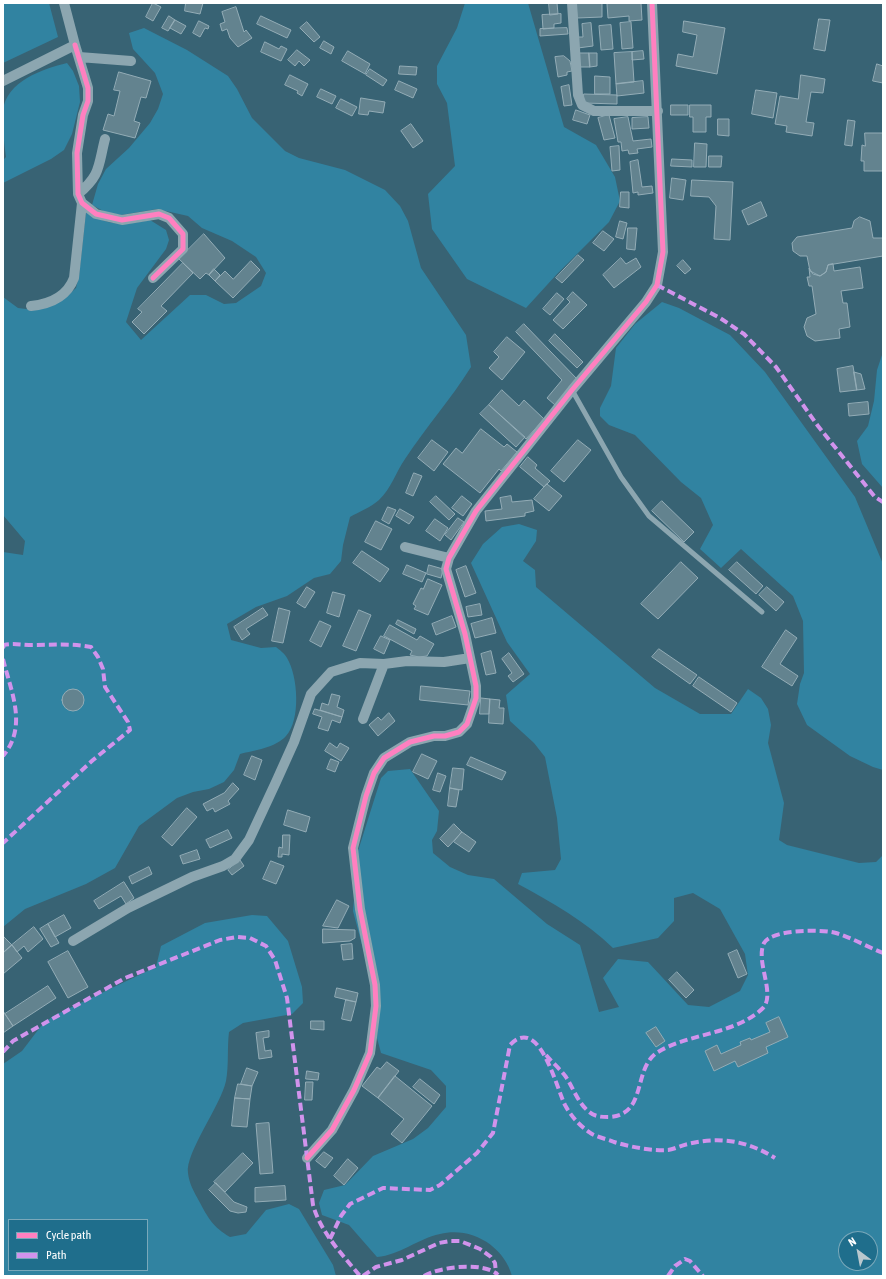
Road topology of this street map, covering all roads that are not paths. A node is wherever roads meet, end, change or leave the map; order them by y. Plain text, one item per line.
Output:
1 (64, 3) edge
2 (572, 3) edge
3 (652, 3) edge
4 (75, 45) junction
5 (79, 57) junction
6 (131, 61) dead end
7 (3, 81) edge
8 (658, 111) junction
9 (105, 139) dead end
10 (80, 199) junction
11 (153, 278) dead end
12 (31, 306) dead end
13 (572, 390) junction
14 (405, 547) dead end
15 (449, 558) junction
16 (762, 612) dead end
17 (470, 658) junction
18 (384, 664) junction
19 (363, 719) dead end
20 (73, 941) dead end
21 (307, 1158) dead end

1 - 4 street
2 - 8 street
3 - 8 street
4 - 5 street
4 - 7 street
5 - 6 street
5 - 10 street
8 - 13 street
9 - 10 street
10 - 11 street
10 - 12 street
13 - 15 street
13 - 16 lane
14 - 15 street
15 - 17 street
17 - 18 street
17 - 21 street
18 - 19 street
18 - 20 street

